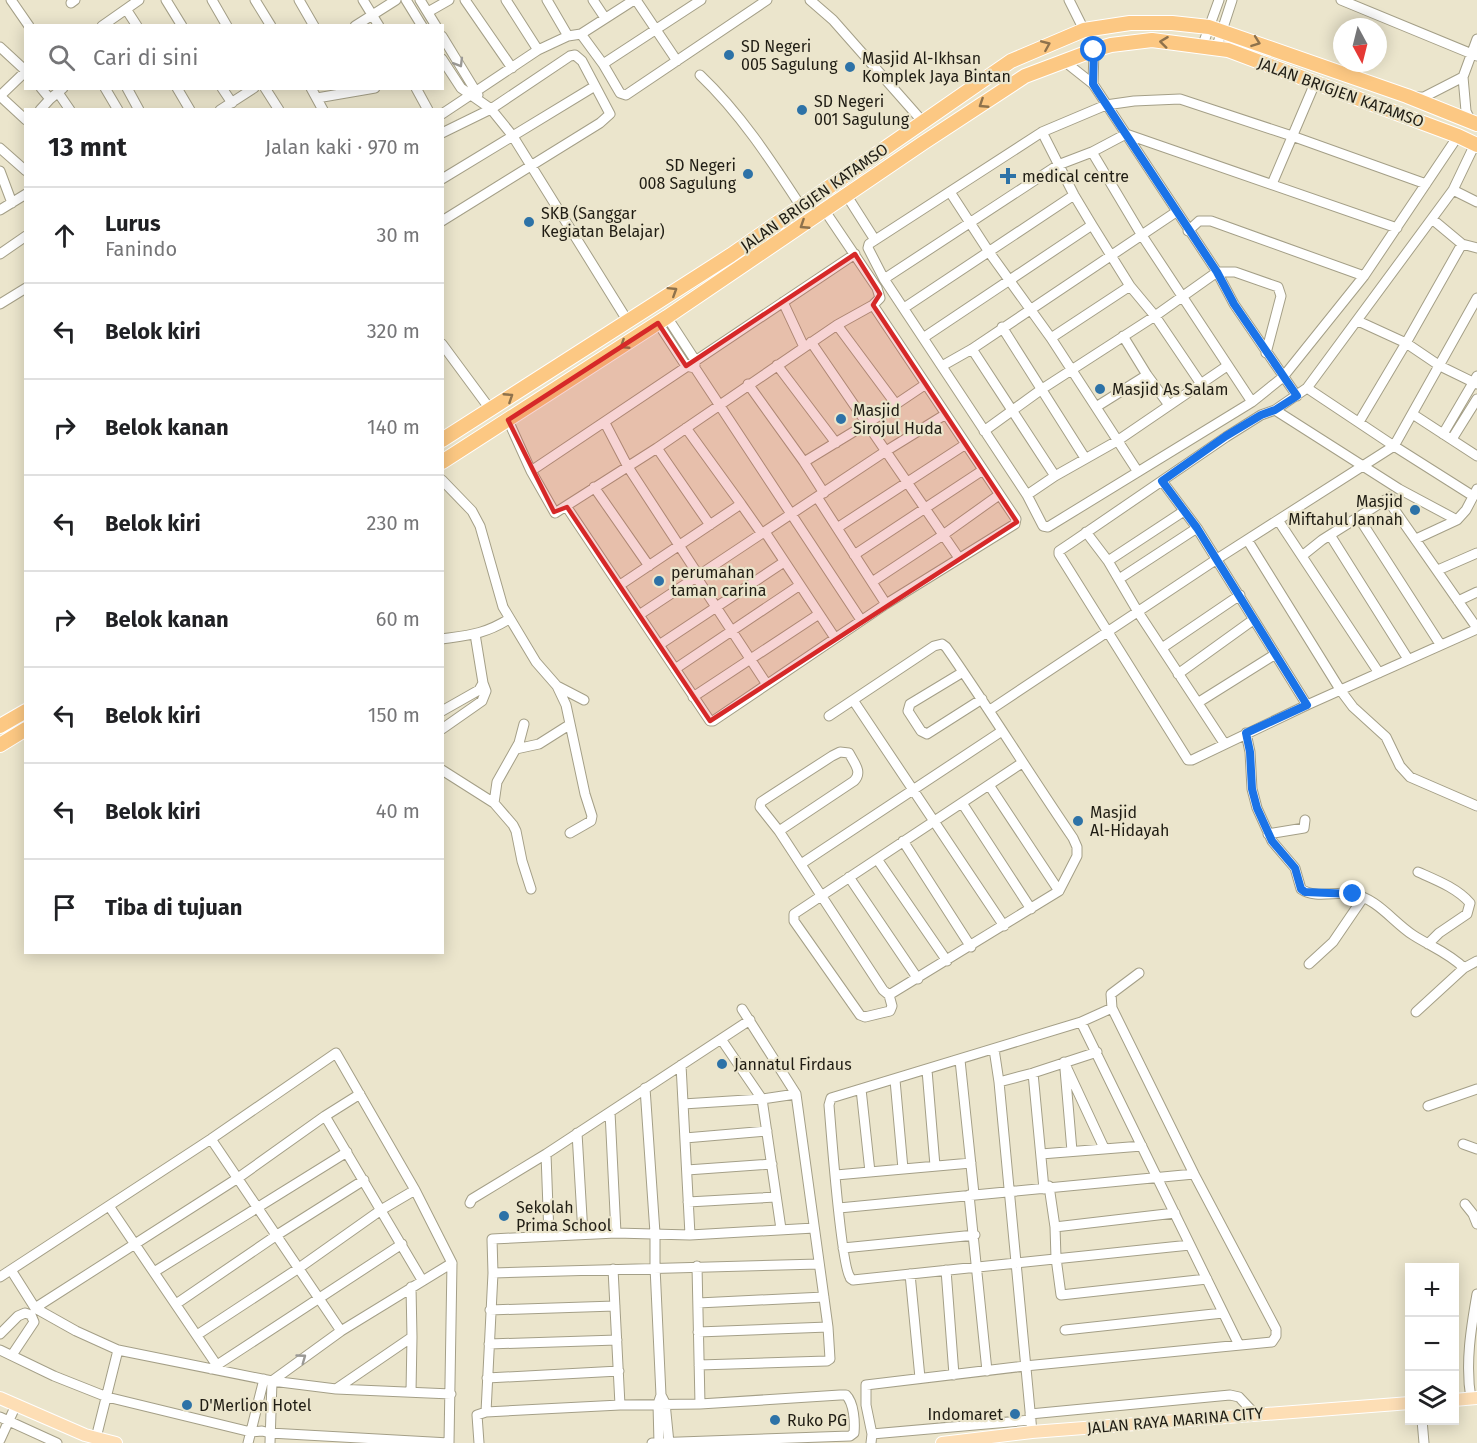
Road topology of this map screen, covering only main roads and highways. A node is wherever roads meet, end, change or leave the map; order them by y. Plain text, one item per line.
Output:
1 (1474, 123) edge
2 (1476, 145) edge
3 (444, 439) edge
4 (444, 461) edge
5 (24, 712) edge
6 (0, 726) edge
7 (24, 730) edge
8 (0, 745) edge
9 (0, 1398) edge
10 (1474, 1398) edge
11 (1459, 1400) edge
12 (1405, 1403) edge
13 (116, 1443) edge
14 (942, 1443) edge

3 -> 1 highway, JALAN BRIGJEN KATAMSO
2 -> 4 highway, JALAN BRIGJEN KATAMSO
5 - 6 highway
7 - 8 highway
9 - 13 main road
10 - 11 main road
12 - 14 main road, JALAN RAYA MARINA CITY

